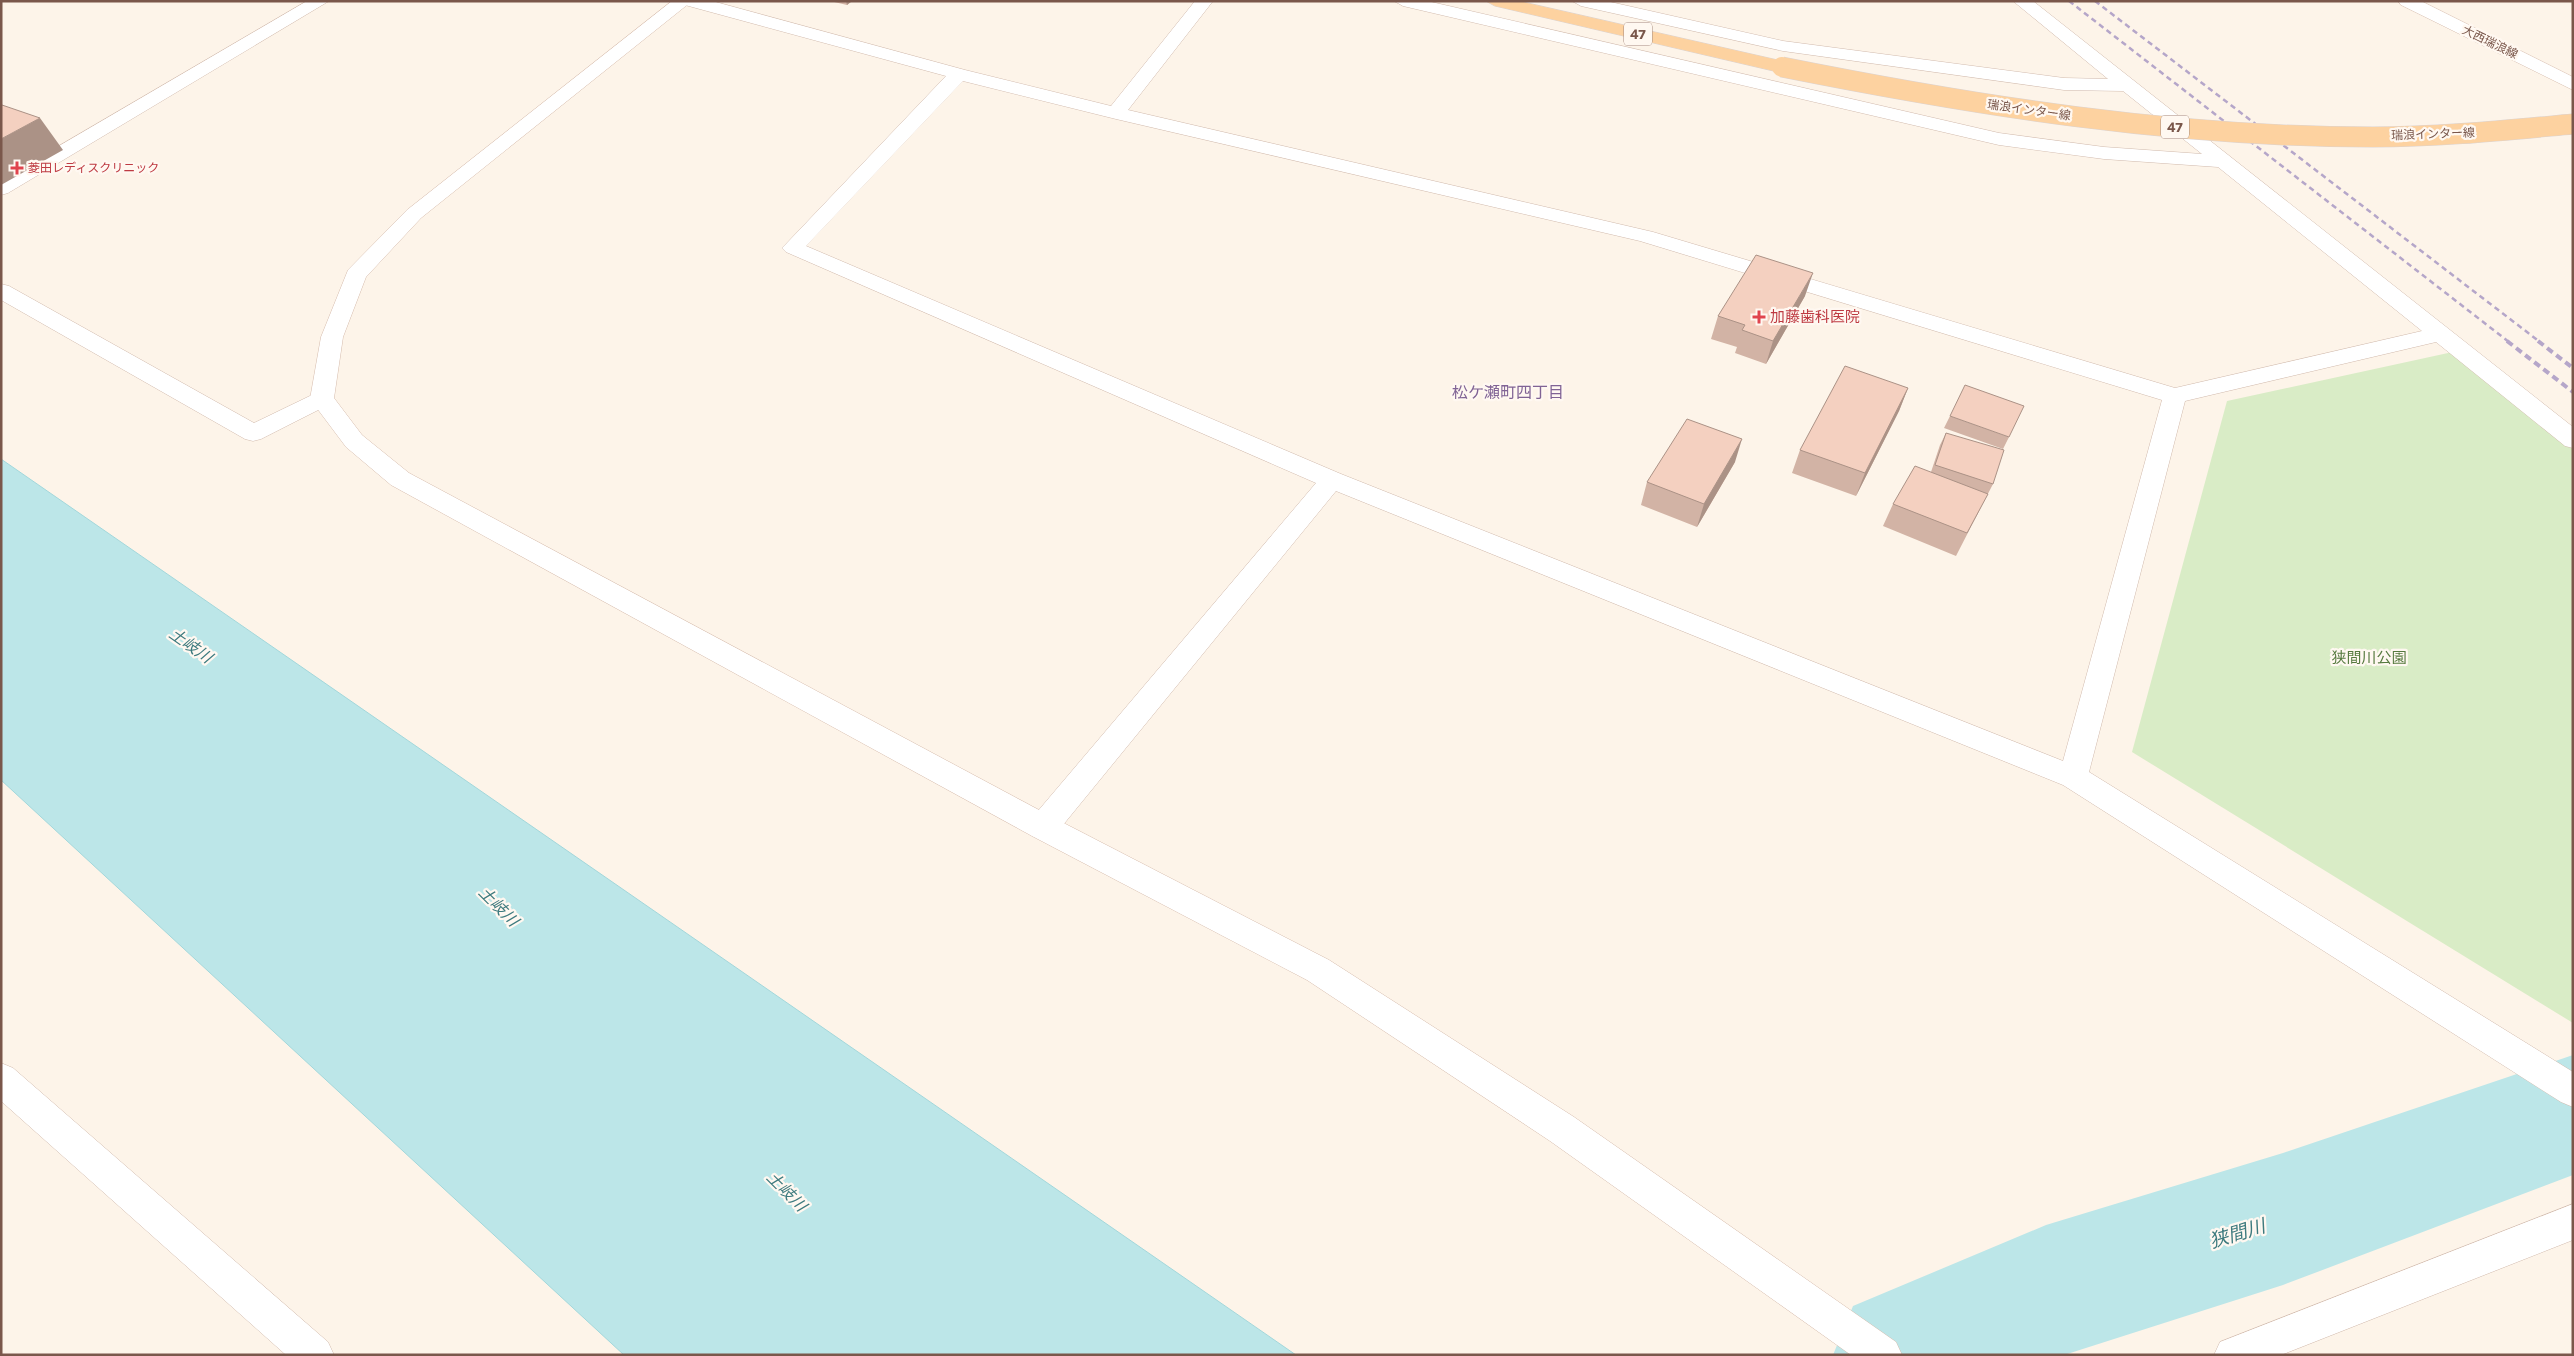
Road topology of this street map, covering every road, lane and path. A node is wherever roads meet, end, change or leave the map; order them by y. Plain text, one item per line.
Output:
1 (320, 1) edge
2 (682, 1) edge
3 (691, 1) edge
4 (1204, 1) edge
5 (1403, 1) edge
6 (1495, 1) edge
7 (1581, 1) edge
8 (2022, 1) edge
9 (2407, 1) edge
10 (959, 74) junction
11 (2573, 84) edge
12 (2125, 85) junction
13 (1116, 113) junction
14 (2573, 124) edge
15 (2226, 162) junction
16 (1, 190) edge
17 (1, 291) edge
18 (2441, 334) junction
19 (2175, 396) junction
20 (322, 399) junction
21 (2573, 440) edge
22 (1332, 480) junction
23 (2073, 777) junction
24 (1043, 827) junction
25 (1, 1079) edge
26 (2573, 1091) edge
27 (2573, 1222) edge
28 (315, 1355) edge
29 (1883, 1355) edge
30 (2233, 1355) edge

1 - 16 street
2 - 20 street
3 - 10 street
4 - 13 street
5 - 15 street
6 - 14 main road, 瑞浪インター線 / 47, bridge
7 - 12 street
8 - 12 street
9 - 11 street, 大西瑞浪線
10 - 13 street
10 - 22 street
12 - 15 street
13 - 19 street
15 - 18 street
17 - 20 street
18 - 19 street
18 - 21 street
19 - 23 street
20 - 24 street
22 - 23 street
22 - 24 street
23 - 26 street
24 - 29 street
25 - 28 street
27 - 30 street

